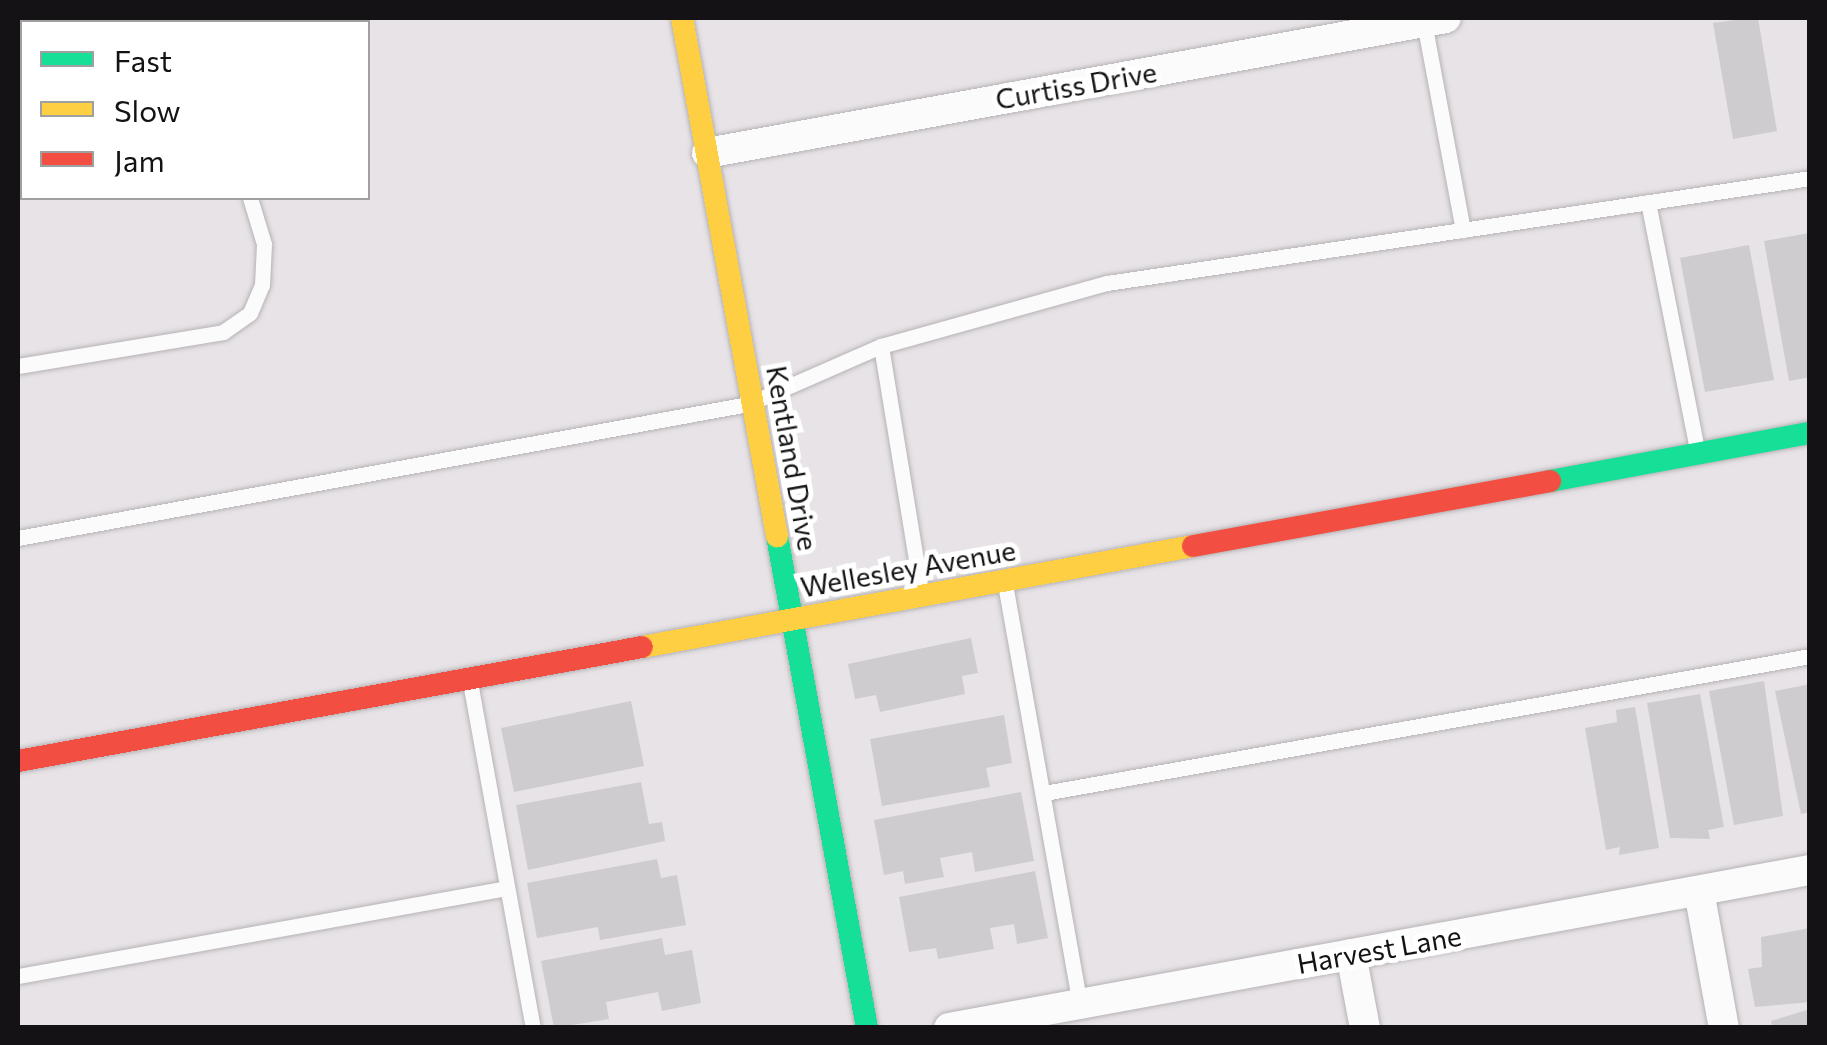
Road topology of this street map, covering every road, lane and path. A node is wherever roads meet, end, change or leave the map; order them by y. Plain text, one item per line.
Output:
1 (682, 18) edge
2 (1434, 20) edge
3 (707, 153) junction
4 (1810, 178) edge
5 (251, 200) edge
6 (1648, 202) junction
7 (1463, 230) junction
8 (881, 346) junction
9 (18, 366) edge
10 (748, 404) junction
11 (1810, 433) edge
12 (1698, 453) junction
13 (18, 538) edge
14 (1004, 580) junction
15 (922, 595) junction
16 (792, 620) junction
17 (1810, 656) edge
18 (469, 678) junction
19 (18, 761) edge
20 (1044, 793) junction
21 (1810, 870) edge
22 (507, 888) junction
23 (1699, 890) junction
24 (1351, 954) junction
25 (18, 976) edge
26 (1080, 1004) junction
27 (532, 1028) edge
28 (867, 1028) edge
29 (949, 1028) edge
30 (1365, 1028) edge
31 (1724, 1028) edge

1 - 3 street, Kentland Drive
2 - 3 street, Curtiss Drive
2 - 7 lane
3 - 10 street, Kentland Drive
4 - 6 lane
5 - 9 lane
6 - 7 lane
6 - 12 lane
7 - 8 lane
8 - 10 lane
8 - 15 lane
10 - 13 lane
10 - 16 street, Kentland Drive
11 - 12 street, Wellesley Avenue
12 - 14 street, Wellesley Avenue
14 - 15 street, Wellesley Avenue
14 - 20 lane
15 - 16 street, Wellesley Avenue
16 - 18 street, Wellesley Avenue
16 - 28 street, Kentland Drive
17 - 20 lane
18 - 19 street, Wellesley Avenue
18 - 22 lane
20 - 26 lane
21 - 23 street, Harvest Lane
22 - 25 lane
22 - 27 lane
23 - 24 street, Harvest Lane
23 - 31 street
24 - 26 street, Harvest Lane
24 - 30 street
26 - 29 street, Harvest Lane

